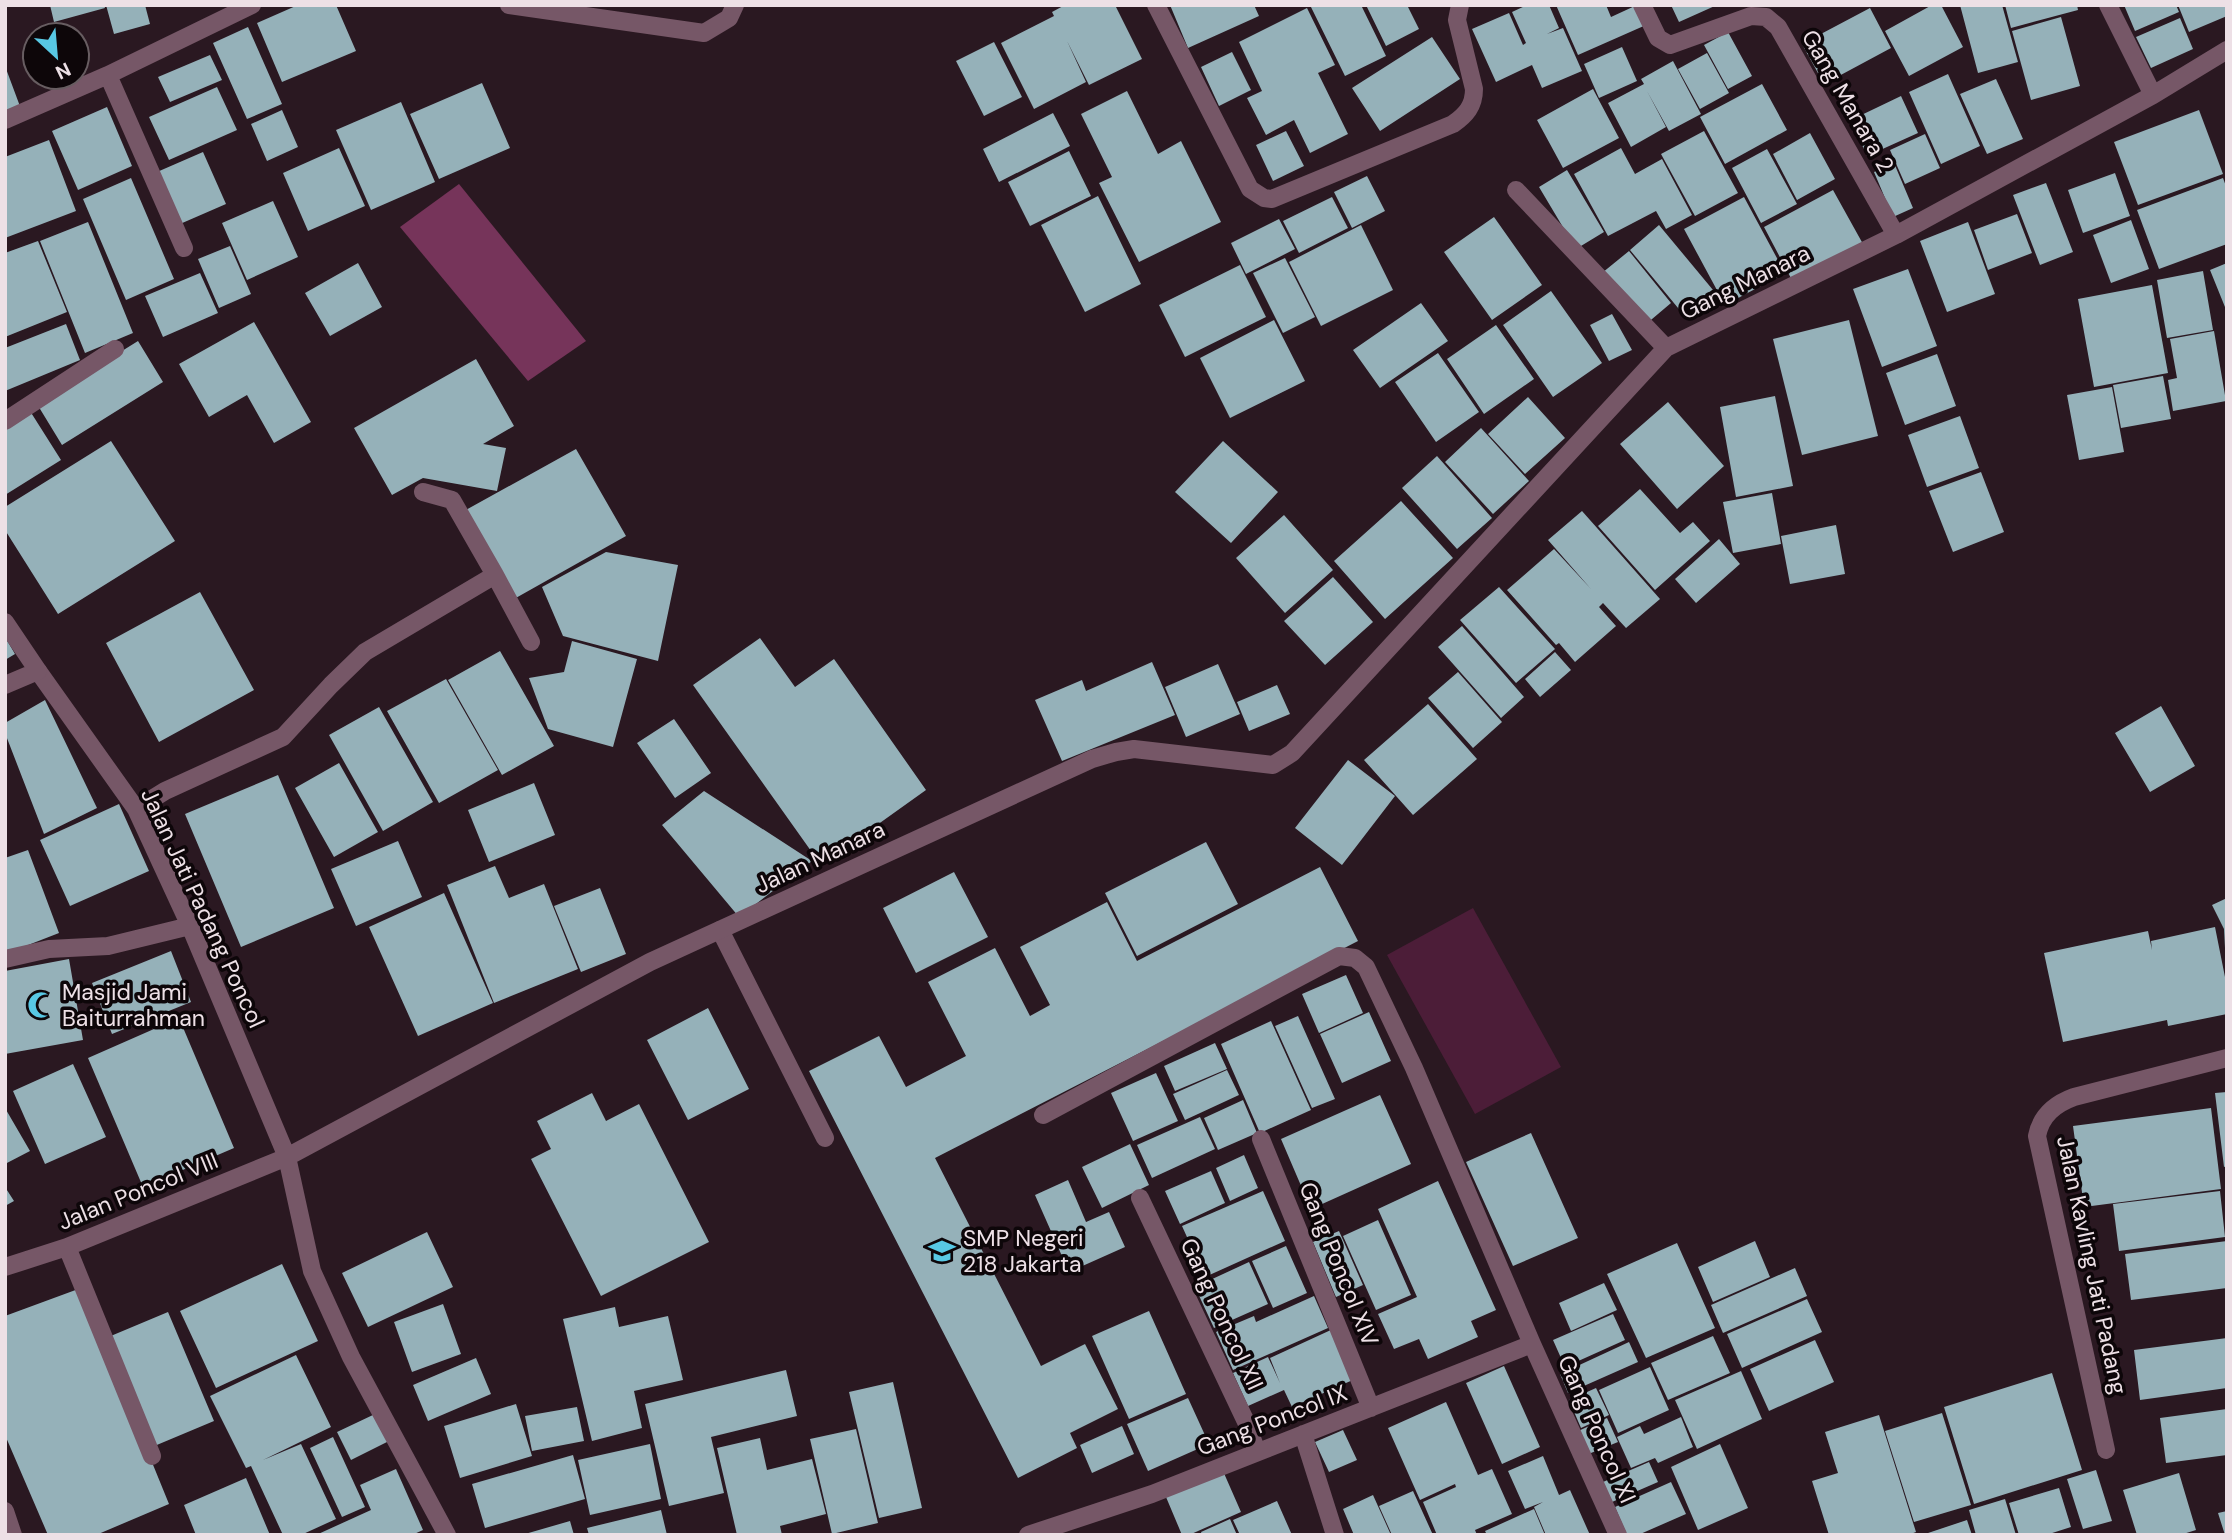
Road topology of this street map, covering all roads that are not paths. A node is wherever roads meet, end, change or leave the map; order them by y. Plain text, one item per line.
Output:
1 (253, 5) edge
2 (509, 5) edge
3 (735, 5) edge
4 (1156, 5) edge
5 (1460, 5) edge
6 (1642, 5) edge
7 (2108, 5) edge
8 (2227, 50) edge
9 (108, 75) junction
10 (2152, 95) junction
11 (5, 120) edge
12 (1516, 190) dead end
13 (1896, 235) junction
14 (184, 248) dead end
15 (1666, 348) junction
16 (116, 349) dead end
17 (5, 421) edge
18 (423, 492) dead end
19 (495, 575) junction
20 (5, 621) edge
21 (531, 642) dead end
22 (1371, 668) joint
23 (38, 671) junction
24 (5, 685) edge
25 (136, 809) junction
26 (190, 926) junction
27 (720, 930) junction
28 (5, 959) edge
29 (2227, 1058) edge
30 (1042, 1115) dead end
31 (825, 1138) dead end
32 (1261, 1139) dead end
33 (287, 1157) junction
34 (1140, 1198) dead end
35 (66, 1247) junction
36 (5, 1267) edge
37 (1532, 1344) junction
38 (1371, 1408) junction
39 (1303, 1434) junction
40 (2106, 1450) dead end
41 (1257, 1452) junction
42 (152, 1456) dead end
43 (5, 1511) edge
44 (13, 1535) edge
45 (447, 1535) edge
46 (1028, 1535) edge
47 (1335, 1535) edge
48 (1618, 1535) edge

1 - 9 street
2 - 3 street
4 - 5 street
6 - 13 street, Gang Manara 2
7 - 10 street
8 - 10 street, Gang Manara
9 - 11 street
9 - 14 street
10 - 13 street, Gang Manara
12 - 15 street
13 - 15 street, Gang Manara
15 - 22 street, Gang Manara
16 - 17 street
18 - 19 street
19 - 21 street
19 - 25 street
20 - 23 street, Jalan Jati Padang Poncol
22 - 27 street, Jalan Manara
23 - 24 street
23 - 25 street, Jalan Jati Padang Poncol
25 - 26 street, Jalan Jati Padang Poncol
26 - 28 street
26 - 33 street, Jalan Jati Padang Poncol
27 - 31 street
27 - 33 street, Jalan Manara
29 - 40 street, Jalan Kavling Jati Padang
30 - 37 street, Gang Poncol XI
32 - 38 street, Gang Poncol XIV
33 - 35 street, Jalan Poncol VIII
33 - 45 street, Jalan Jati Padang Poncol
34 - 41 street, Gang Poncol XII
35 - 36 street, Jalan Poncol VIII
35 - 42 street
37 - 38 street, Gang Poncol IX
37 - 48 street, Gang Poncol XI
38 - 39 street, Gang Poncol IX
39 - 41 street, Gang Poncol IX
39 - 47 street
41 - 46 street, Gang Poncol IX
43 - 44 street

